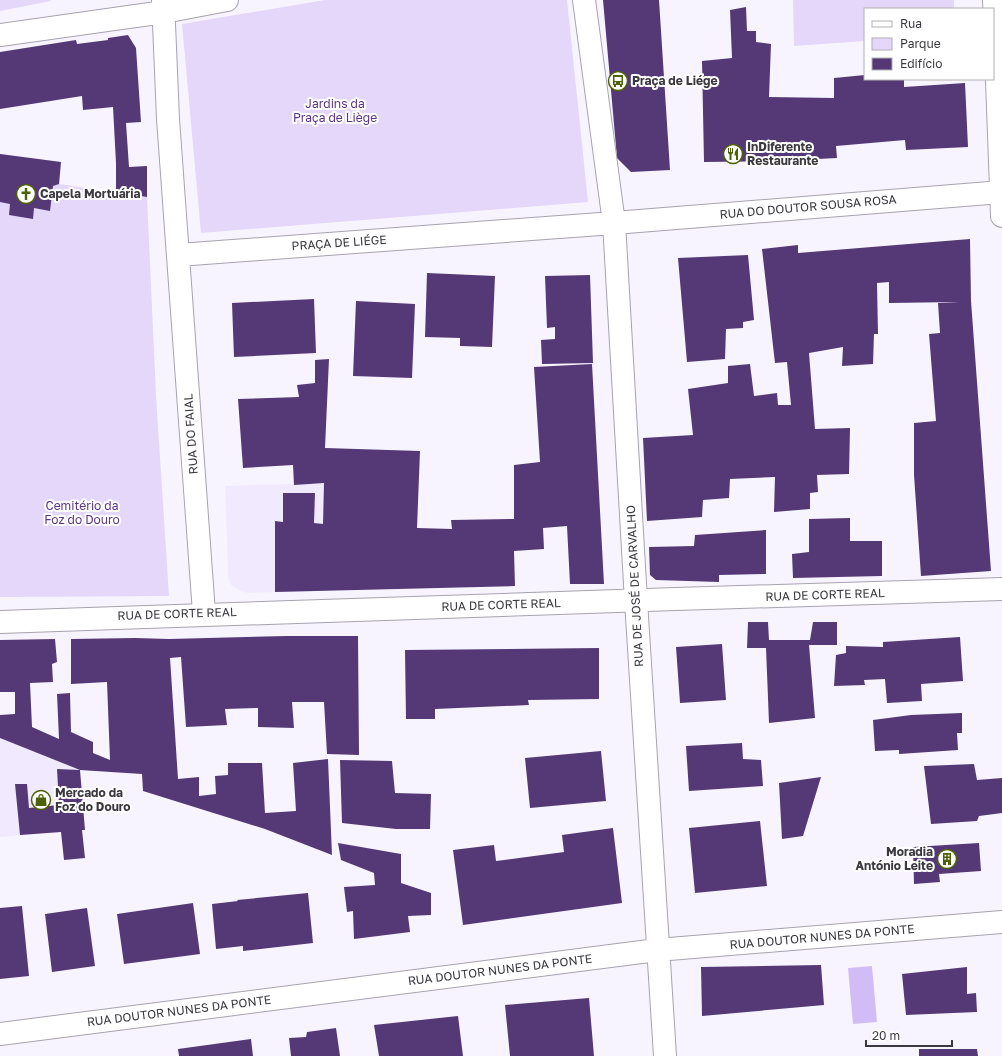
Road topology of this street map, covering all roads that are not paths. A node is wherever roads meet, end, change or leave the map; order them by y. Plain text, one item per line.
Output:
1 (227, 0) edge
2 (584, 0) edge
3 (994, 0) edge
4 (164, 6) edge
5 (0, 35) edge
6 (1001, 192) edge
7 (1002, 216) edge
8 (614, 223) junction
9 (178, 255) junction
10 (1002, 589) edge
11 (636, 601) junction
12 (204, 613) junction
13 (0, 622) edge
14 (1002, 922) edge
15 (658, 950) junction
16 (0, 1034) edge
17 (665, 1056) edge

1 - 4 street
2 - 8 street
3 - 6 street
4 - 5 street
4 - 9 street
6 - 7 street
6 - 8 street, RUA DO DOUTOR SOUSA ROSA
8 - 9 street, PRAÇA DE LIÉGE
8 - 11 street, RUA DE JOSÉ DE CARVALHO
9 - 12 street, RUA DO FAIAL
10 - 11 street, RUA DE CORTE REAL
11 - 12 street, RUA DE CORTE REAL
11 - 15 street, RUA DE JOSÉ DE CARVALHO
12 - 13 street, RUA DE CORTE REAL
14 - 15 street, RUA DOUTOR NUNES DA PONTE
15 - 16 street, RUA DOUTOR NUNES DA PONTE
15 - 17 street, RUA DE JOSÉ DE CARVALHO

